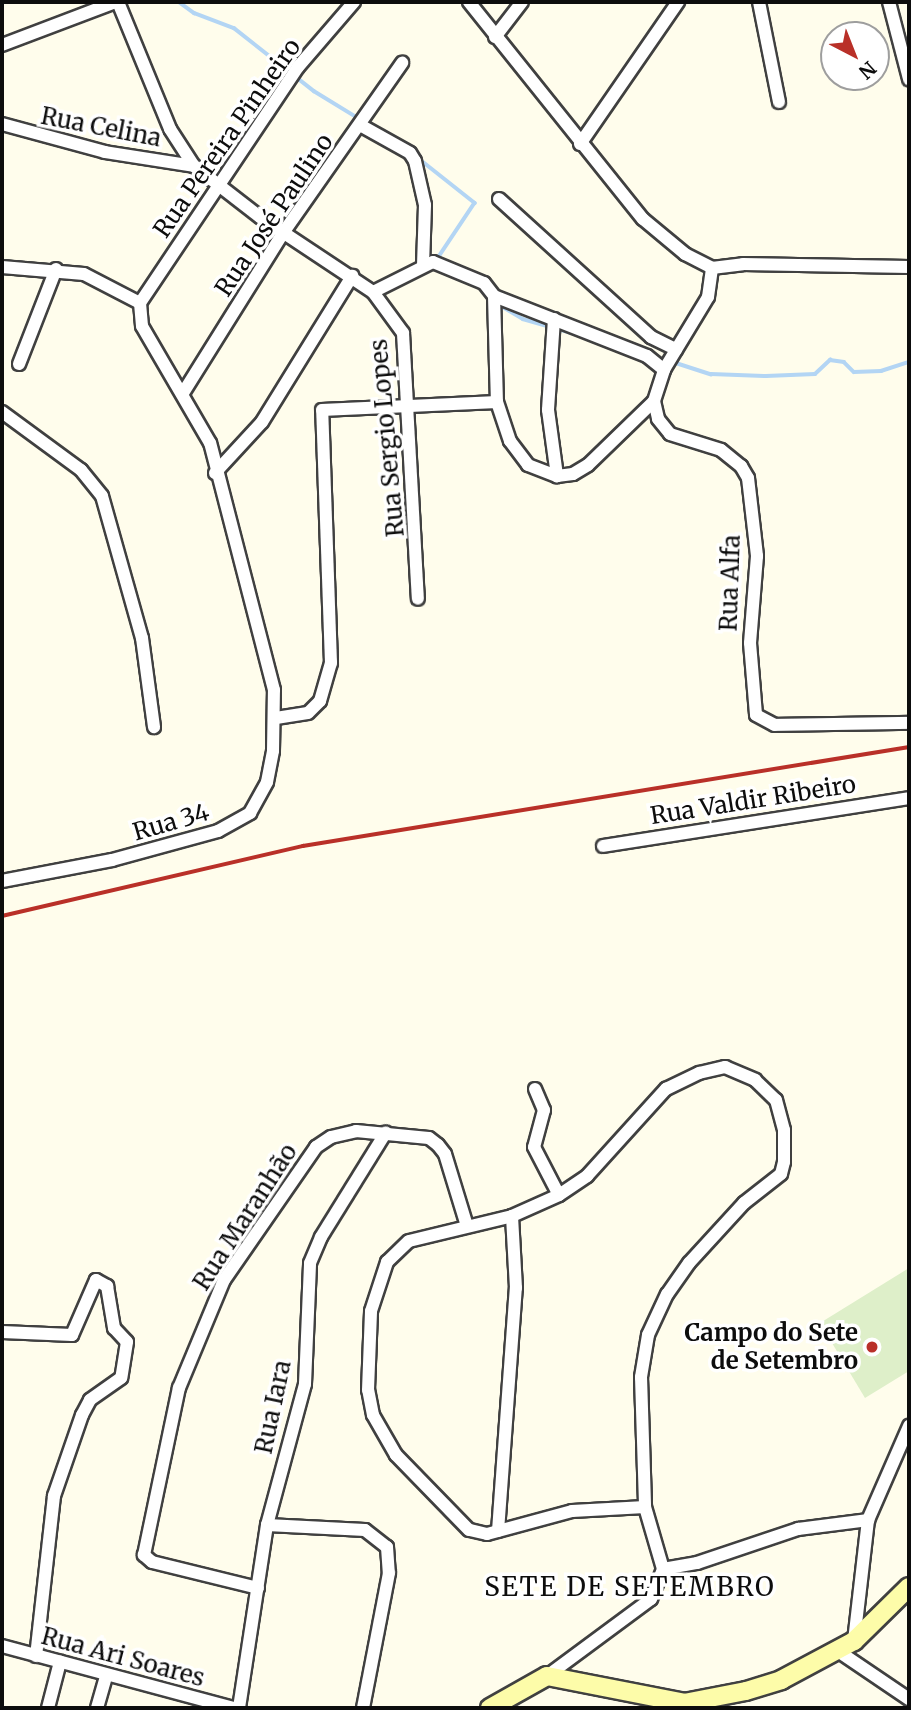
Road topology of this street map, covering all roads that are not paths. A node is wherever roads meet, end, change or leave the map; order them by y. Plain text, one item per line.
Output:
1 (116, 2) edge
2 (354, 2) edge
3 (469, 2) edge
4 (522, 2) edge
5 (678, 2) edge
6 (759, 2) edge
7 (889, 2) edge
8 (495, 37) junction
9 (2, 45) edge
10 (402, 63) dead end
11 (909, 79) edge
12 (779, 102) dead end
13 (363, 120) junction
14 (2, 124) edge
15 (580, 144) junction
16 (194, 166) junction
17 (218, 186) junction
18 (499, 199) dead end
19 (283, 233) junction
20 (423, 264) junction
21 (2, 267) edge
22 (909, 267) edge
23 (712, 268) junction
24 (56, 269) junction
25 (352, 276) junction
26 (373, 292) junction
27 (494, 296) junction
28 (140, 303) junction
29 (554, 319) junction
30 (675, 350) junction
31 (19, 364) dead end
32 (664, 369) junction
33 (183, 393) junction
34 (654, 401) junction
35 (497, 402) junction
36 (409, 403) junction
37 (2, 412) edge
38 (215, 472) junction
39 (557, 476) junction
40 (418, 599) dead end
41 (276, 718) junction
42 (909, 723) edge
43 (154, 727) dead end
44 (909, 798) edge
45 (603, 846) dead end
46 (2, 881) edge
47 (535, 1089) dead end
48 (386, 1132) junction
49 (559, 1195) junction
50 (512, 1216) junction
51 (467, 1226) junction
52 (2, 1332) edge
53 (909, 1426) edge
54 (645, 1507) junction
55 (868, 1521) junction
56 (267, 1525) junction
57 (498, 1531) junction
58 (663, 1569) junction
59 (909, 1587) edge
60 (258, 1588) junction
61 (855, 1641) junction
62 (2, 1646) edge
63 (838, 1651) junction
64 (36, 1656) junction
65 (60, 1662) junction
66 (106, 1676) junction
67 (547, 1676) junction
68 (909, 1699) edge
69 (48, 1708) edge
70 (97, 1708) edge
71 (237, 1708) edge
72 (363, 1708) edge
73 (490, 1708) edge

1 - 9 street
1 - 16 street
2 - 17 street, Rua Pereira Pinheiro
3 - 8 street
4 - 8 street
5 - 15 street
6 - 12 street
7 - 11 street
8 - 15 street
10 - 13 street, Rua José Paulino
13 - 19 street, Rua José Paulino
13 - 20 street
14 - 16 street, Rua Celina
15 - 23 street
16 - 17 street, Rua Sergio Lopes
17 - 19 street, Rua Sergio Lopes
17 - 28 street, Rua Pereira Pinheiro
18 - 30 street
19 - 25 street, Rua Sergio Lopes
19 - 33 street, Rua José Paulino
20 - 26 street
20 - 27 street
21 - 24 street
22 - 23 street
23 - 30 street
24 - 28 street
24 - 31 street
25 - 26 street, Rua Sergio Lopes
25 - 38 street
26 - 36 street, Rua Sergio Lopes
27 - 29 street
27 - 35 street
28 - 33 street, Rua 34
29 - 32 street
29 - 39 street
30 - 32 street
32 - 34 street
33 - 38 street, Rua 34
34 - 39 street
34 - 42 street, Rua Alfa
35 - 36 street
35 - 39 street
36 - 40 street, Rua Sergio Lopes
36 - 41 street
37 - 43 street
38 - 41 street, Rua 34
41 - 46 street, Rua 34
44 - 45 street, Rua Valdir Ribeiro
47 - 49 street
48 - 51 street, Rua Maranhão
48 - 56 street, Rua Iara
48 - 60 street, Rua Maranhão
49 - 50 street
49 - 54 street
50 - 51 street
50 - 57 street
51 - 57 street
52 - 64 street
53 - 55 street
54 - 57 street
54 - 58 street
55 - 58 street
55 - 61 street
56 - 60 street, Rua Iara
56 - 72 street
58 - 67 street
59 - 61 main road
60 - 71 street, Rua Iara
61 - 63 main road
62 - 64 street, Rua Ari Soares
63 - 67 main road
63 - 68 street
64 - 65 street, Rua Ari Soares
65 - 66 street, Rua Ari Soares
65 - 69 street
66 - 70 street
66 - 71 street, Rua Ari Soares
67 - 73 main road

